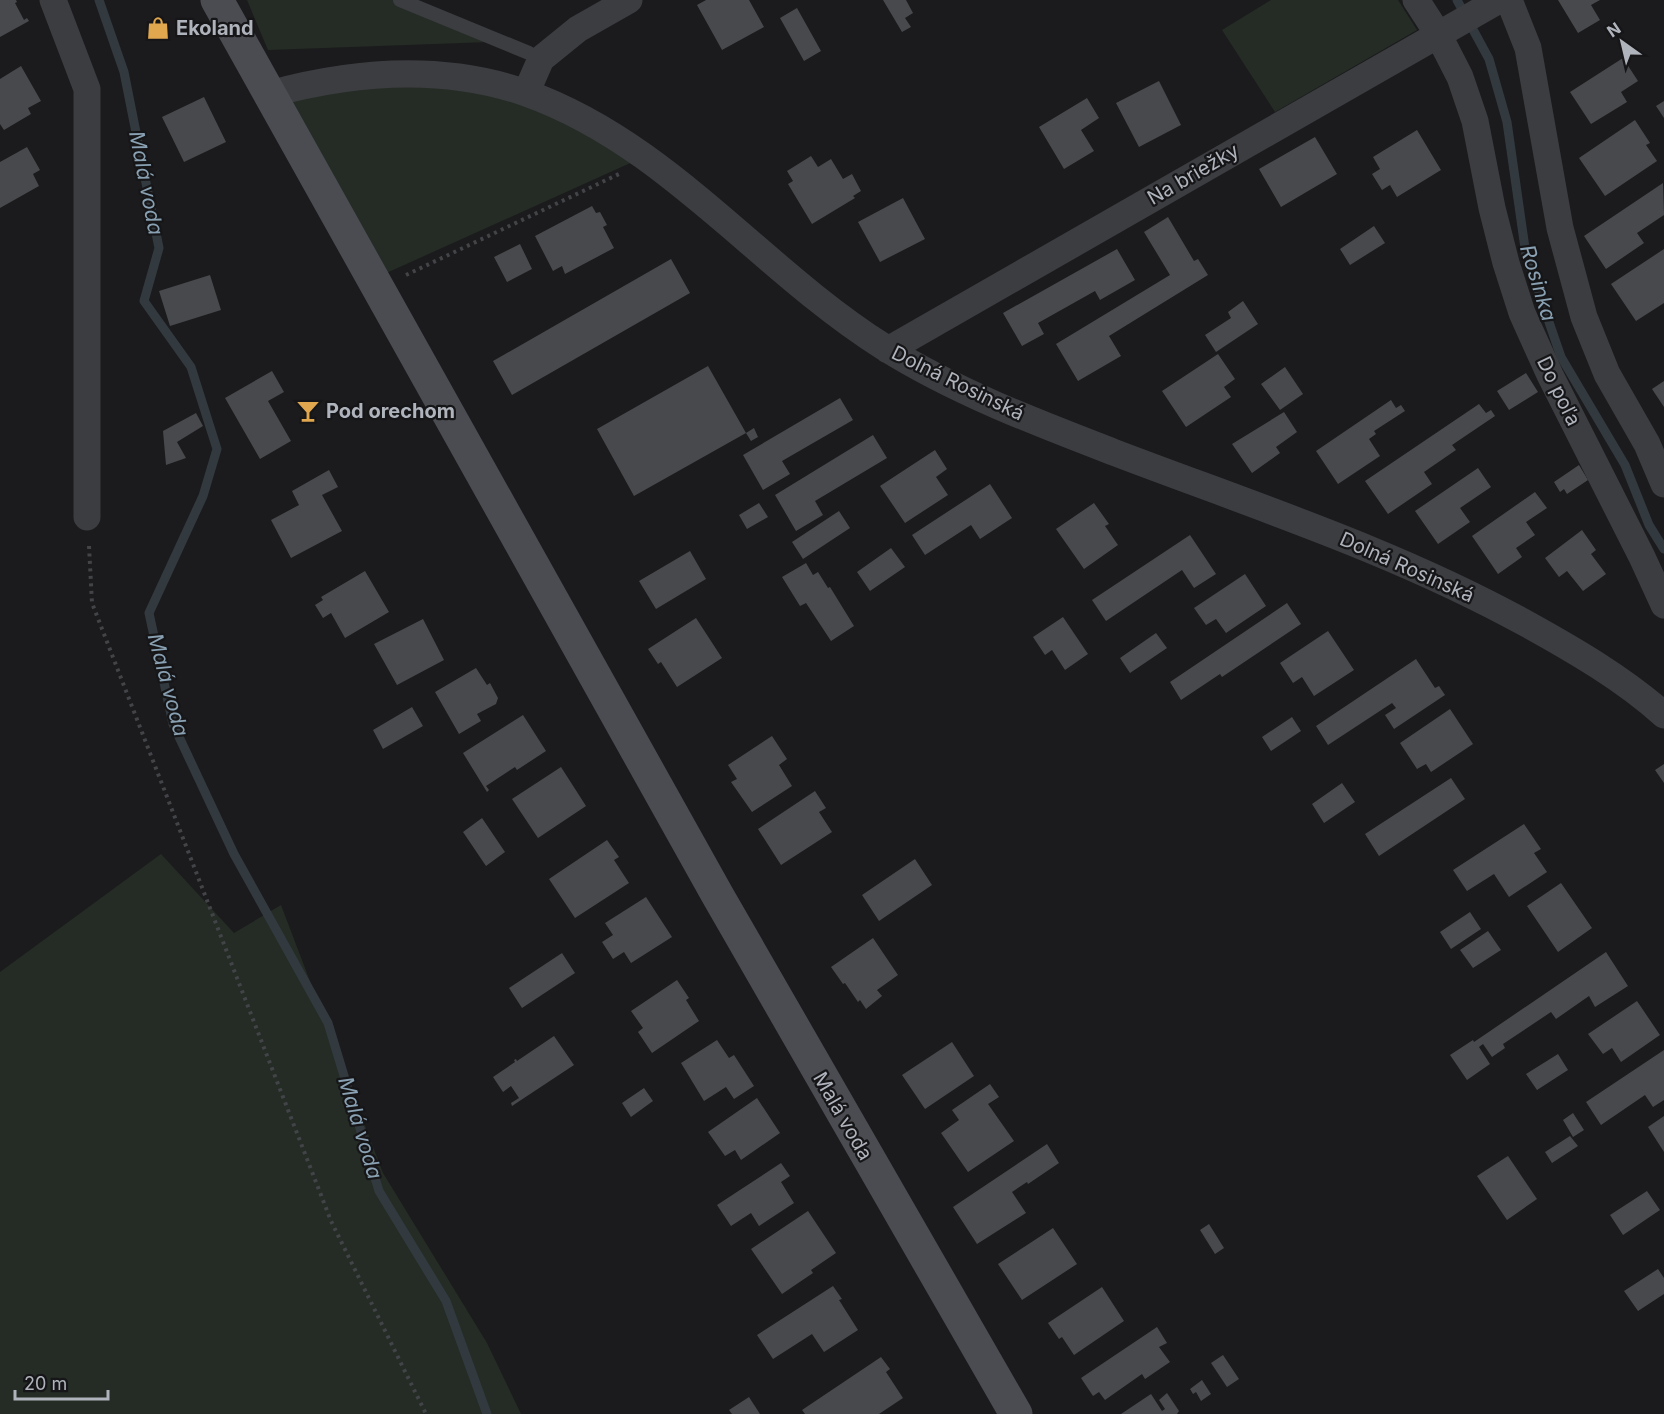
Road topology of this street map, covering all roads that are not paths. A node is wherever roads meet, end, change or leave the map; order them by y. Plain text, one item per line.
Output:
1 (53, 0) edge
2 (218, 0) edge
3 (400, 0) edge
4 (629, 0) edge
5 (1416, 0) edge
6 (1509, 0) edge
7 (1491, 4) edge
8 (1448, 28) junction
9 (529, 53) dead end
10 (526, 93) junction
11 (270, 94) junction
12 (888, 350) junction
13 (1664, 484) edge
14 (87, 517) road end
15 (1664, 605) edge
16 (1664, 716) edge
17 (1016, 1414) edge

1 - 14 street
2 - 11 street, Malá voda
3 - 9 lane
4 - 10 street
5 - 8 street, Do poľa
6 - 13 street
7 - 8 street, Na briežky
8 - 12 street, Na briežky
8 - 15 street, Do poľa
10 - 11 street, Dolná Rosinská
10 - 12 street, Dolná Rosinská
11 - 17 street, Malá voda
12 - 16 street, Dolná Rosinská

